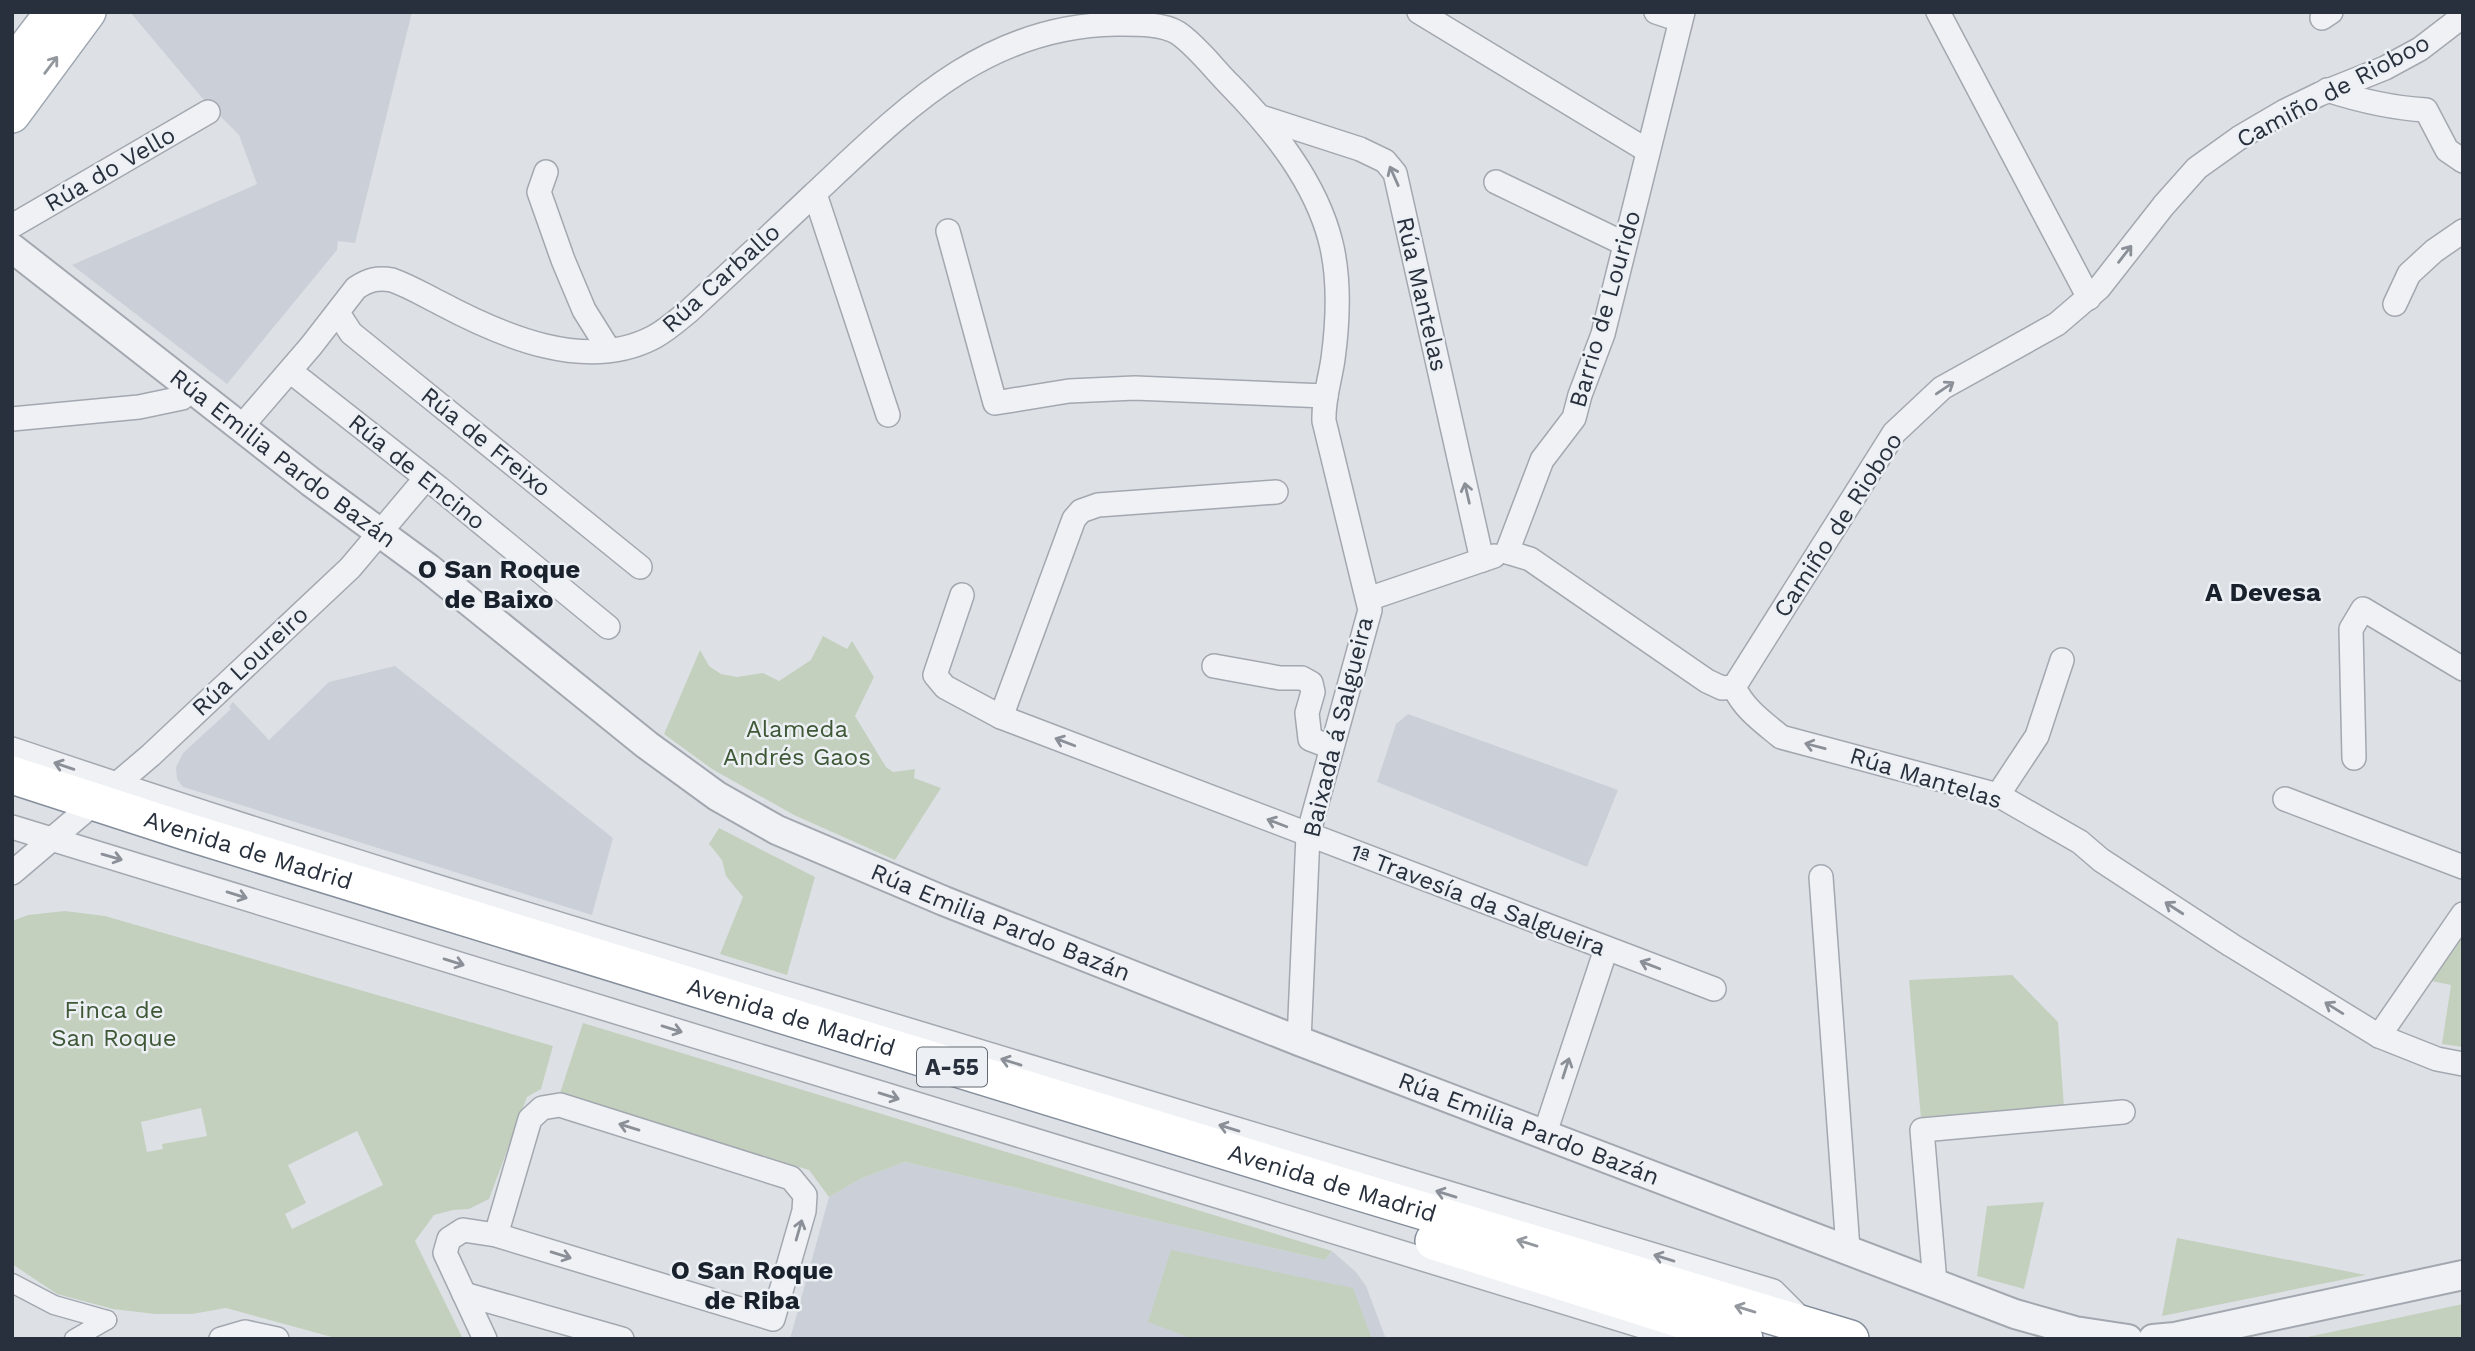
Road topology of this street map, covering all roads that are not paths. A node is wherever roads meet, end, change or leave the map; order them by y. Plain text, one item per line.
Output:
1 (53, 12) edge
2 (88, 12) edge
3 (1419, 12) edge
4 (1656, 12) edge
5 (1938, 12) edge
6 (1682, 16) edge
7 (2463, 16) edge
8 (1178, 22) edge
9 (12, 66) edge
10 (2327, 90) junction
11 (208, 112) dead end
12 (12, 115) edge
13 (1261, 117) junction
14 (1648, 151) junction
15 (2463, 161) edge
16 (546, 172) dead end
17 (1496, 182) dead end
18 (815, 194) junction
19 (12, 226) edge
20 (948, 231) dead end
21 (2463, 231) edge
22 (1625, 244) junction
23 (12, 248) edge
24 (2089, 298) junction
25 (2395, 304) dead end
26 (338, 313) junction
27 (609, 350) junction
28 (290, 371) junction
29 (192, 388) junction
30 (1326, 396) junction
31 (888, 415) dead end
32 (12, 419) edge
33 (242, 426) junction
34 (426, 478) junction
35 (1276, 492) dead end
36 (379, 532) junction
37 (1507, 552) junction
38 (1482, 559) junction
39 (640, 567) dead end
40 (962, 595) dead end
41 (1368, 599) junction
42 (608, 627) dead end
43 (2062, 660) dead end
44 (1214, 666) dead end
45 (2463, 669) edge
46 (1734, 687) junction
47 (1004, 718) junction
48 (1331, 747) junction
49 (12, 749) edge
50 (2354, 758) dead end
51 (12, 775) edge
52 (1998, 796) junction
53 (2285, 799) dead end
54 (12, 800) edge
55 (84, 812) junction
56 (12, 827) edge
57 (1308, 835) junction
58 (2463, 867) edge
59 (12, 873) edge
60 (1821, 877) dead end
61 (2463, 914) edge
62 (1606, 949) junction
63 (1714, 989) dead end
64 (2379, 1035) junction
65 (1299, 1041) junction
66 (2463, 1064) edge
67 (2123, 1112) dead end
68 (1545, 1133) junction
69 (496, 1235) junction
70 (1848, 1249) junction
71 (2463, 1275) edge
72 (12, 1283) edge
73 (1935, 1283) junction
74 (464, 1294) junction
75 (228, 1338) edge
76 (74, 1339) edge
77 (221, 1339) edge
78 (277, 1339) edge
79 (485, 1339) edge
80 (622, 1339) edge
81 (1684, 1339) edge
82 (1744, 1339) edge
83 (1850, 1339) edge
84 (2128, 1339) edge
85 (2153, 1339) edge

1 - 9 main road
12 -> 2 main road
3 - 14 street
4 - 6 street
5 - 24 street
6 - 14 street, Barrio de Lourido
7 - 10 street, Camiño de Rioboo
8 - 13 street, Baixada á Salgueira
8 - 18 street, Rúa Carballo
10 - 15 street
24 -> 10 street, Camiño de Rioboo
11 - 19 street, Rúa do Vello
13 - 30 street, Baixada á Salgueira
38 -> 13 street, Rúa Mantelas
14 - 22 street, Barrio de Lourido
16 - 27 street
17 - 22 street
18 - 27 street, Rúa Carballo
18 - 31 street
20 - 30 street
21 - 25 street
22 - 37 street, Barrio de Lourido
23 - 29 street, Rúa Emilia Pardo Bazán
46 -> 24 street, Camiño de Rioboo
26 - 27 street, Rúa Carballo
26 - 28 street, Rúa Carballo
26 - 39 street, Rúa de Freixo
28 - 33 street, Rúa Carballo
28 - 34 street, Rúa de Encino
29 - 32 street
29 - 33 street, Rúa Emilia Pardo Bazán
30 - 41 street, Baixada á Salgueira
33 - 36 street, Rúa Emilia Pardo Bazán
34 - 36 street, Rúa Loureiro
34 - 42 street, Rúa de Encino
35 - 47 street
36 - 55 street, Rúa Loureiro
36 - 65 street, Rúa Emilia Pardo Bazán
37 - 38 street
37 - 46 street
38 - 41 street
40 - 47 street, 1ª Travesía da Salgueira
41 - 48 street, Baixada á Salgueira
43 - 52 street
44 - 48 street
45 - 50 street
52 -> 46 street, Rúa Mantelas
57 -> 47 street, 1ª Travesía da Salgueira
48 - 57 street, Baixada á Salgueira
55 -> 49 street
51 - 55 highway, Avenida de Madrid / A-55
64 -> 52 street, Rúa Mantelas
53 - 58 street
54 - 55 highway, Avenida de Madrid / A-55
55 - 56 street
55 - 59 street, Rúa Loureiro
55 -> 81 street, Avenida de Madrid
55 - 82 highway, Avenida de Madrid / A-55
83 -> 55 highway, Avenida de Madrid / A-55
57 - 62 street, 1ª Travesía da Salgueira
57 - 65 street, Baixada á Salgueira
60 - 70 street
61 - 64 street
63 -> 62 street, 1ª Travesía da Salgueira
68 -> 62 street
64 - 66 street, Rúa Mantelas
65 - 68 street, Rúa Emilia Pardo Bazán
67 - 73 street
68 - 70 street, Rúa Emilia Pardo Bazán
69 -> 69 street
69 - 74 street
70 - 73 street, Rúa Emilia Pardo Bazán
71 - 85 street
72 - 76 street
73 - 84 street, Rúa Emilia Pardo Bazán
74 - 79 street
74 - 80 street
75 - 77 street
75 - 78 street

